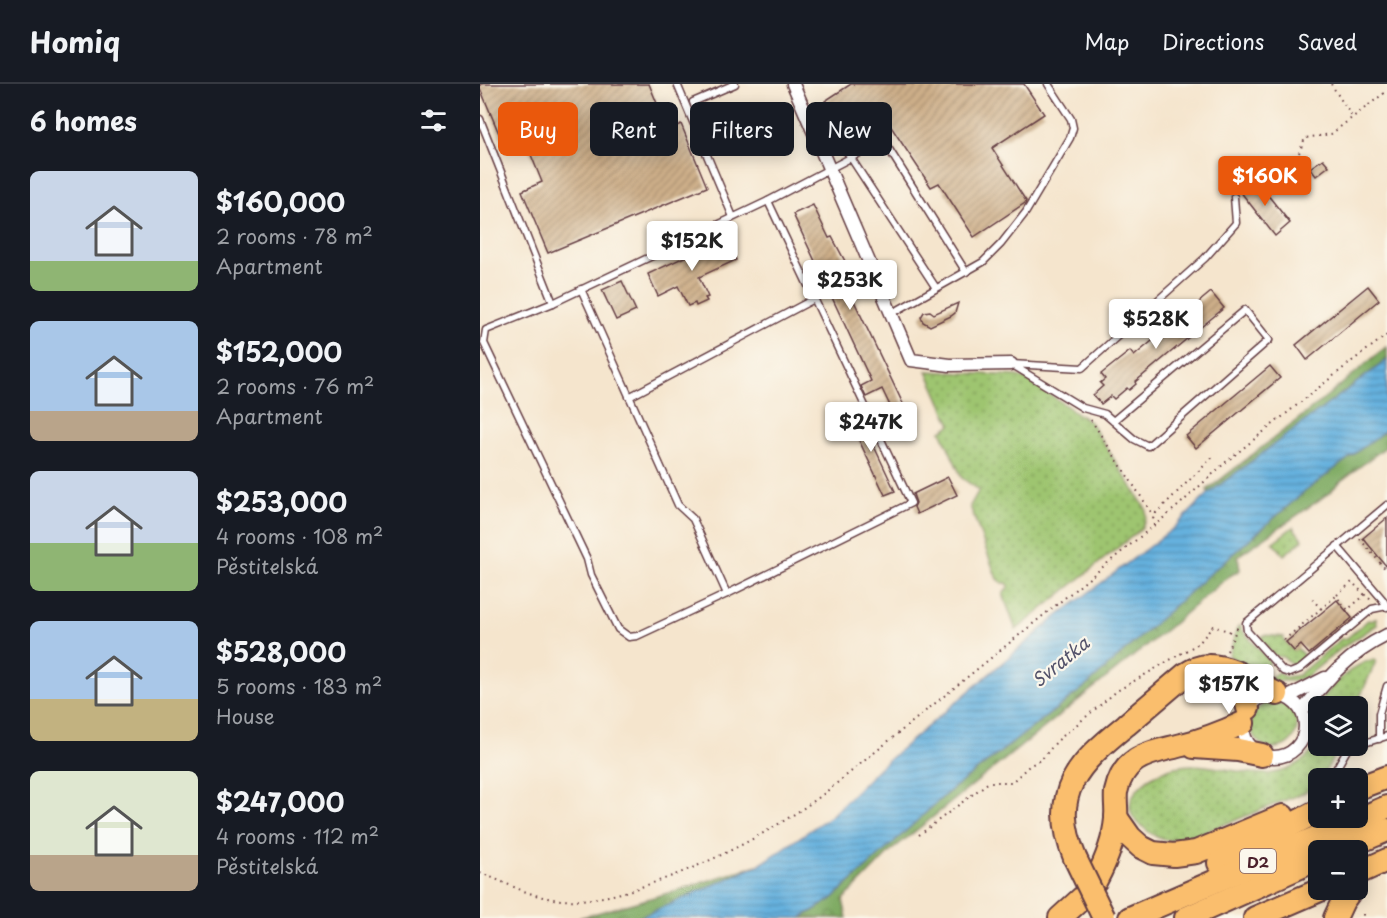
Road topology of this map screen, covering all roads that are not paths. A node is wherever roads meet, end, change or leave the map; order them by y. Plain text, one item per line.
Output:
1 (677, 84) edge
2 (735, 84) edge
3 (793, 84) edge
4 (1048, 84) edge
5 (693, 102) edge
6 (480, 119) edge
7 (892, 154) edge
8 (852, 156) joint
9 (830, 170) junction
10 (1234, 197) dead end
11 (768, 201) junction
12 (733, 217) junction
13 (966, 272) junction
14 (936, 288) junction
15 (581, 289) junction
16 (814, 299) junction
17 (553, 303) junction
18 (891, 314) junction
19 (1011, 364) junction
20 (629, 397) junction
21 (1113, 421) junction
22 (1387, 505) edge
23 (1337, 546) junction
24 (727, 594) junction
25 (1387, 606) edge
26 (1387, 635) edge
27 (1227, 664) junction
28 (1329, 676) junction
29 (1387, 686) edge
30 (1283, 696) junction
31 (1302, 711) junction
32 (1245, 716) junction
33 (1305, 734) junction
34 (1308, 736) edge
35 (1387, 736) edge
36 (1378, 739) junction
37 (1368, 742) edge
38 (1181, 746) junction
39 (1262, 755) junction
40 (1387, 777) edge
41 (1368, 784) edge
42 (1308, 807) edge
43 (1387, 807) edge
44 (1308, 816) edge
45 (1116, 817) junction
46 (1387, 830) edge
47 (1363, 840) edge
48 (1383, 861) edge
49 (1308, 863) edge
50 (1368, 868) edge
51 (1368, 874) edge
52 (1096, 880) dead end
53 (1308, 895) edge
54 (1082, 898) dead end
55 (1344, 900) edge
56 (1060, 918) edge
57 (1116, 918) edge
58 (1186, 918) edge
59 (1256, 918) edge
60 (1335, 918) edge

1 - 12 lane
2 - 5 lane
3 - 9 street
4 - 13 lane
6 - 17 lane
7 - 13 lane
8 - 9 lane
8 - 14 lane
9 - 11 lane
9 - 18 street
10 - 19 lane
11 - 12 lane
11 - 16 lane
12 - 15 lane
13 - 14 lane
14 - 18 lane
15 - 17 lane
15 - 20 lane
16 - 20 lane
16 - 24 lane
17 - 24 lane
18 - 19 street
19 - 21 lane
20 - 24 lane
21 - 21 lane
22 - 23 lane
23 - 25 lane
23 - 25 lane
26 - 28 street
27 - 30 highway
27 - 32 highway
27 - 57 highway, bridge
28 - 30 street
28 - 31 street
29 - 36 lane
30 - 31 street
30 - 32 street
31 - 33 street
32 - 38 highway
32 - 39 street
33 - 34 lane
33 - 39 street
35 - 36 lane
36 - 37 lane
38 - 39 highway
38 - 45 highway
40 - 41 highway
42 - 45 highway
43 - 57 highway, D2
44 - 57 highway
45 - 52 highway
46 - 47 highway
48 - 50 highway
48 - 51 highway
49 - 58 highway, D2
53 - 59 highway
54 - 56 highway
55 - 60 highway

